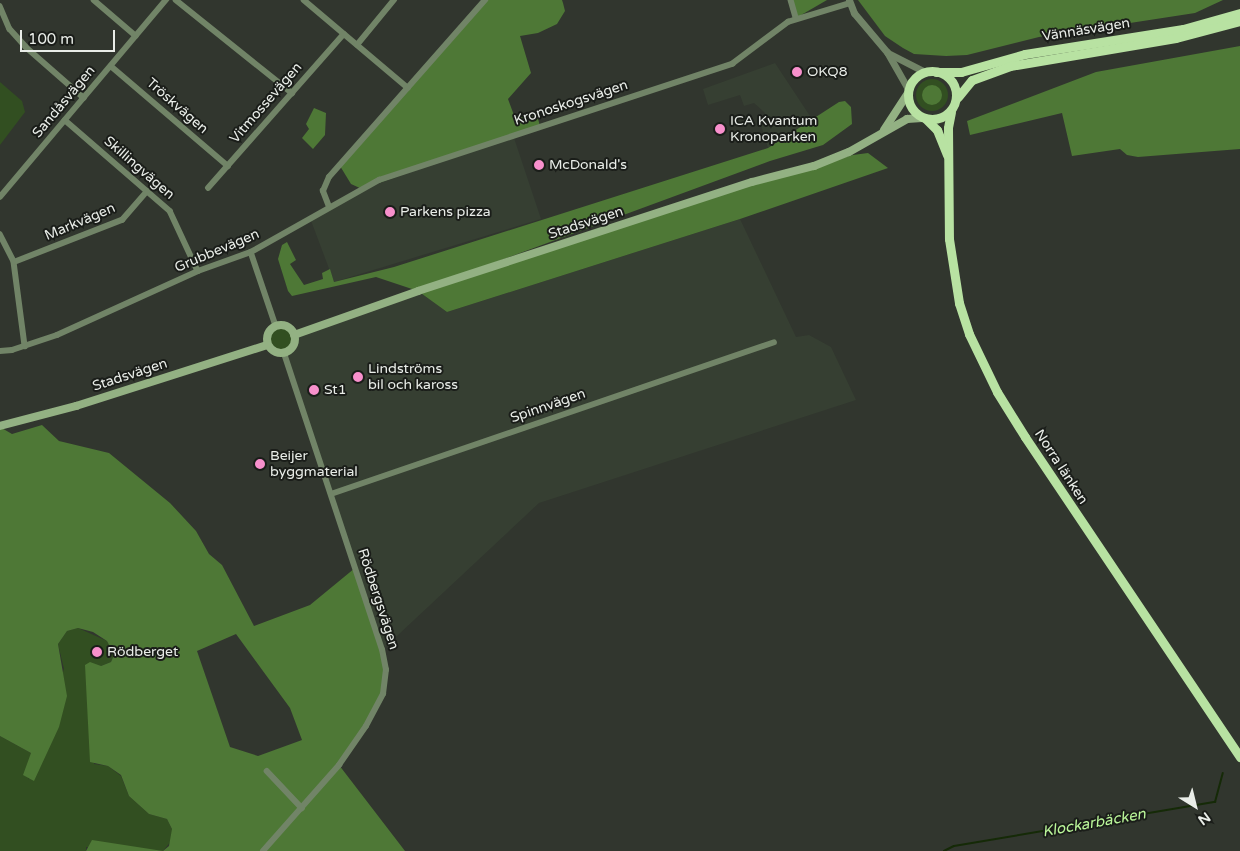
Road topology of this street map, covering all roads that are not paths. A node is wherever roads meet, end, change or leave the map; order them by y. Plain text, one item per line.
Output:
1 (94, 0) edge
2 (166, 0) edge
3 (176, 0) edge
4 (304, 0) edge
5 (394, 0) edge
6 (485, 0) edge
7 (791, 0) edge
8 (849, 1) edge
9 (0, 6) edge
10 (1240, 13) edge
11 (796, 18) junction
12 (1240, 21) edge
13 (344, 34) junction
14 (136, 36) junction
15 (357, 45) junction
16 (887, 52) junction
17 (111, 66) junction
18 (925, 72) junction
19 (936, 72) junction
20 (408, 88) junction
21 (908, 91) junction
22 (292, 93) junction
23 (958, 97) junction
24 (84, 98) junction
25 (950, 112) junction
26 (924, 119) junction
27 (65, 120) junction
28 (882, 131) junction
29 (948, 158) junction
30 (228, 166) junction
31 (208, 188) dead end
32 (147, 191) junction
33 (0, 197) edge
34 (329, 207) junction
35 (0, 234) edge
36 (251, 252) junction
37 (14, 262) junction
38 (198, 272) junction
39 (276, 326) junction
40 (294, 335) junction
41 (774, 342) dead end
42 (268, 345) junction
43 (25, 346) junction
44 (0, 351) edge
45 (284, 353) junction
46 (0, 426) edge
47 (331, 494) junction
48 (1240, 757) edge
49 (267, 771) dead end
50 (302, 808) junction
51 (263, 851) edge

1 - 14 street
2 - 14 street, Sandåsvägen
3 - 22 street
4 - 13 street
5 - 15 street
6 - 20 street
7 - 11 street
8 - 11 street, Kronoskogsvägen
8 - 16 street
9 - 24 street
10 - 19 highway, Vännäsvägen
11 - 34 street, Kronoskogsvägen
12 - 23 highway, Vännäsvägen
13 - 15 street
13 - 22 street, Vitmossevägen
14 - 17 street, Sandåsvägen
15 - 20 street
16 - 18 street
16 - 21 street
17 - 24 street, Sandåsvägen
17 - 30 street, Tröskvägen
18 - 19 highway
18 - 21 highway
19 - 23 highway
20 - 34 street
21 - 26 highway
21 - 28 main road, Stadsvägen
22 - 30 street, Vitmossevägen
23 - 25 highway
24 - 27 street, Sandåsvägen
25 - 26 highway
25 - 29 highway, Norra länken
26 - 28 main road, Stadsvägen
26 - 29 highway, Norra länken
27 - 32 street, Skillingvägen
27 - 33 street, Sandåsvägen
28 - 40 main road, Stadsvägen
29 - 48 highway, Norra länken
30 - 31 street, Vitmossevägen
32 - 37 street, Markvägen
32 - 38 street, Skillingvägen
34 - 36 street, Grubbevägen
35 - 37 street
36 - 38 street, Grubbevägen
36 - 39 street
37 - 43 street
38 - 43 street, Grubbevägen
39 - 40 main road
39 - 42 main road
40 - 45 main road
41 - 47 street, Spinnvägen
42 - 45 main road
42 - 46 main road, Stadsvägen
43 - 44 street, Grubbevägen
45 - 47 street, Rödbergsvägen
47 - 50 street, Rödbergsvägen
49 - 50 street
50 - 51 street, Rödbergsvägen

